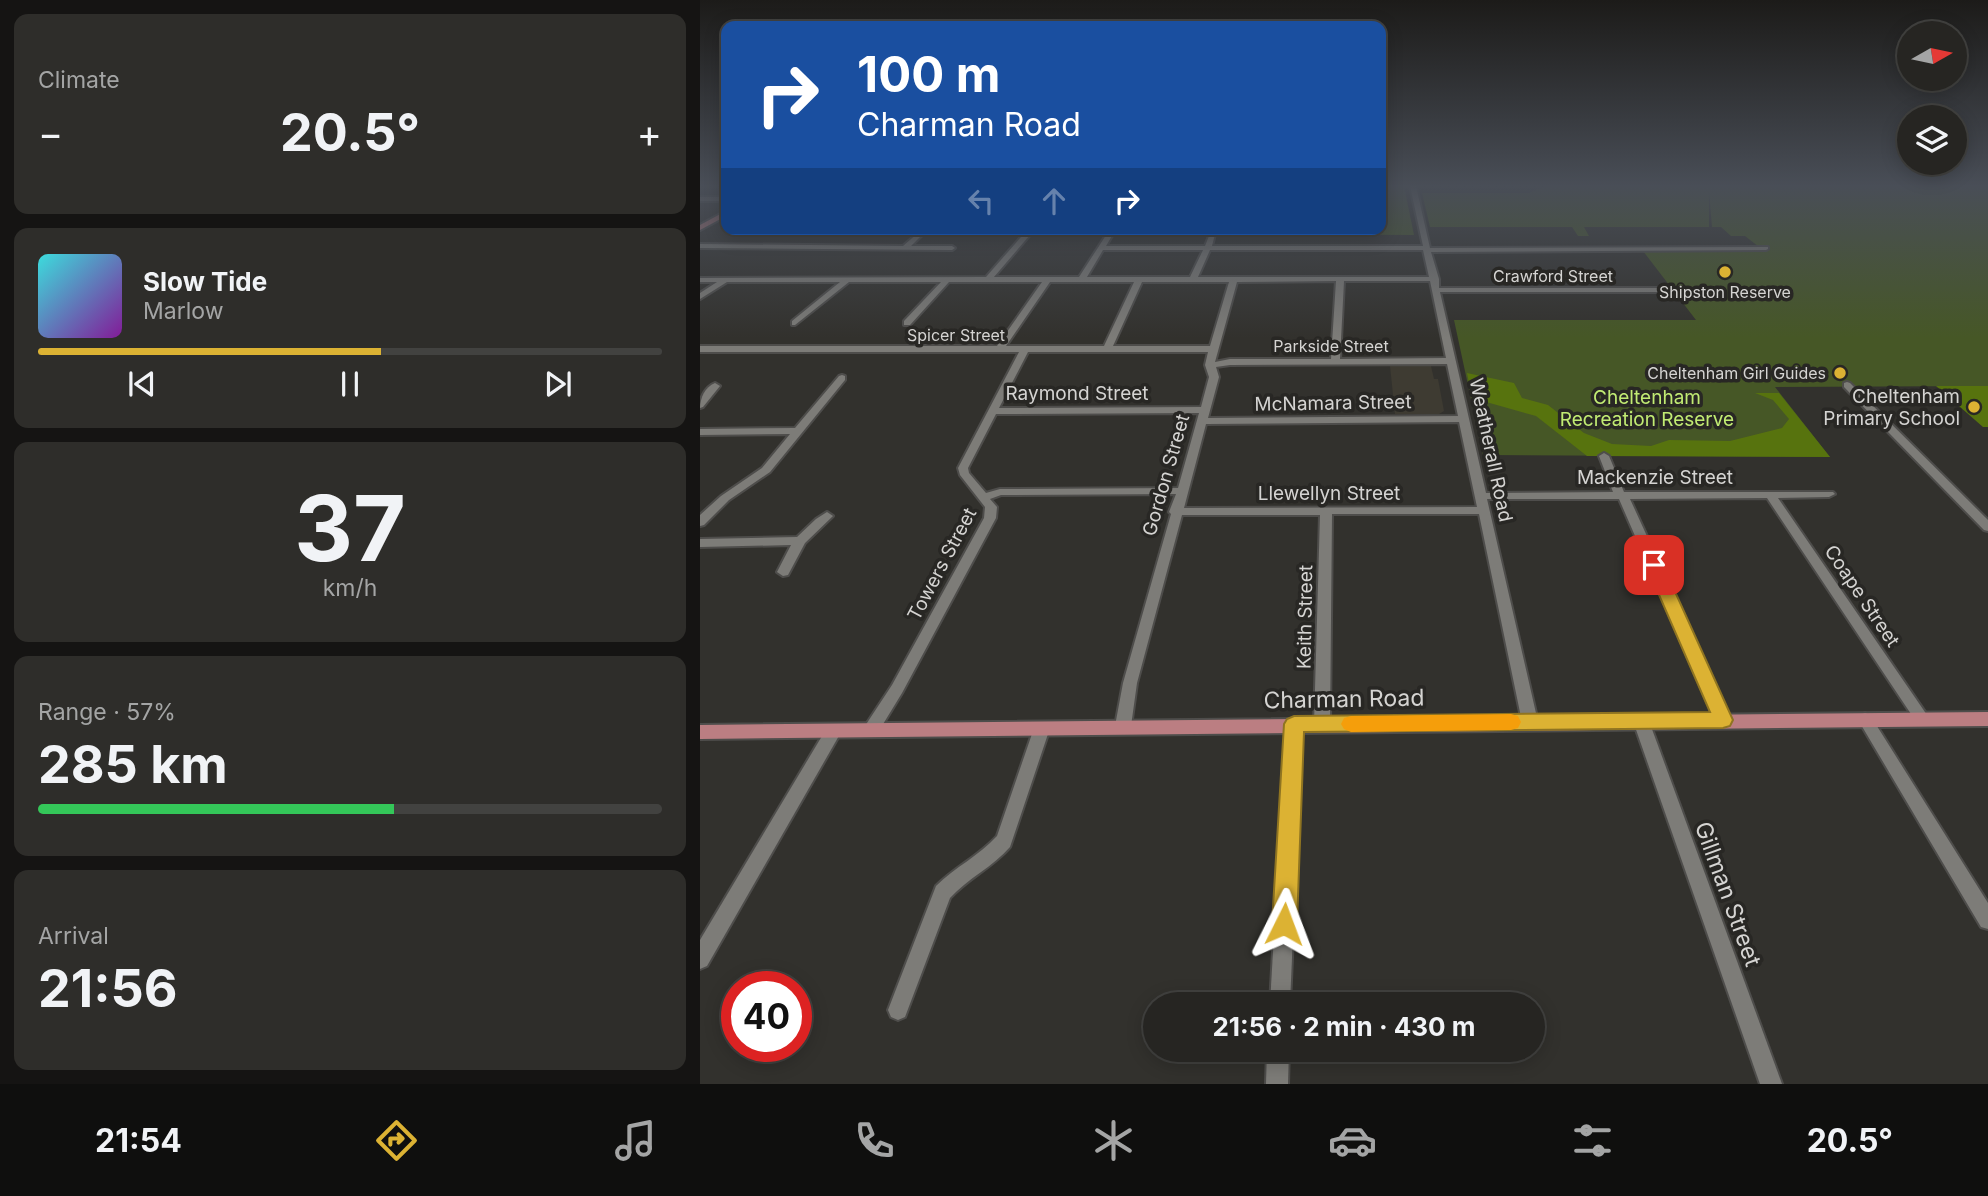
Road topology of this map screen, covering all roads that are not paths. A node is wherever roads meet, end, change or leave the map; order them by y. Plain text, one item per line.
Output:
1 (917, 237) edge
2 (1025, 237) edge
3 (1109, 237) edge
4 (1211, 237) edge
5 (1424, 237) edge
6 (700, 246) edge
7 (906, 246) junction
8 (952, 248) dead end
9 (1102, 248) junction
10 (1208, 248) junction
11 (1766, 248) dead end
12 (1427, 249) junction
13 (947, 279) junction
14 (989, 279) junction
15 (1048, 279) junction
16 (1082, 279) junction
17 (1139, 279) junction
18 (1192, 279) junction
19 (1234, 279) junction
20 (1340, 279) junction
21 (1435, 279) junction
22 (700, 280) edge
23 (725, 280) junction
24 (847, 280) junction
25 (1438, 290) junction
26 (1669, 290) dead end
27 (700, 297) edge
28 (795, 323) dead end
29 (907, 323) dead end
30 (700, 349) edge
31 (1000, 349) junction
32 (1025, 349) junction
33 (1107, 349) junction
34 (1213, 349) junction
35 (1452, 361) junction
36 (1335, 362) junction
37 (1210, 365) junction
38 (842, 378) dead end
39 (1847, 385) dead end
40 (715, 386) dead end
41 (700, 405) edge
42 (991, 411) junction
43 (1204, 416) junction
44 (1465, 419) junction
45 (798, 431) junction
46 (700, 432) edge
47 (1604, 456) dead end
48 (1184, 491) junction
49 (1770, 494) junction
50 (1829, 494) dead end
51 (1622, 495) junction
52 (987, 500) junction
53 (1482, 503) junction
54 (1326, 511) junction
55 (1175, 512) junction
56 (828, 516) dead end
57 (700, 522) edge
58 (1988, 527) edge
59 (800, 541) junction
60 (700, 543) edge
61 (783, 572) dead end
62 (1866, 719) junction
63 (1922, 719) junction
64 (1988, 719) edge
65 (1723, 720) junction
66 (1641, 721) junction
67 (1530, 722) junction
68 (1294, 724) junction
69 (1322, 724) junction
70 (1119, 727) junction
71 (1042, 728) junction
72 (834, 730) junction
73 (875, 730) junction
74 (700, 732) edge
75 (1988, 920) edge
76 (700, 959) edge
77 (1281, 992) edge
78 (898, 1010) dead end
79 (1278, 1062) edge
80 (1277, 1084) edge
81 (1771, 1084) edge

1 - 7 street
2 - 14 street
3 - 9 street
4 - 10 street
5 - 12 street, Weatherall Road
6 - 7 street
7 - 8 street
9 - 10 street
9 - 16 street
10 - 12 street
10 - 18 street
11 - 12 street
12 - 21 street, Weatherall Road
13 - 14 street
13 - 24 street
13 - 29 street
14 - 15 street
15 - 16 street
15 - 31 street
16 - 17 street
17 - 18 street
17 - 33 street
18 - 19 street
19 - 20 street
19 - 34 street, Gordon Street
20 - 21 street
20 - 36 street
21 - 25 street, Weatherall Road
22 - 23 street
23 - 24 street
23 - 27 street
24 - 28 street
25 - 26 street, Crawford Street
25 - 35 street, Weatherall Road
30 - 31 street, Spicer Street
31 - 32 street, Spicer Street
32 - 33 street, Spicer Street
32 - 42 street, Towers Street
33 - 34 street, Spicer Street
34 - 37 street, Gordon Street
35 - 36 street, Parkside Street
35 - 44 street, Weatherall Road
36 - 37 street, Parkside Street
37 - 43 street, Gordon Street
38 - 45 street
39 - 58 street
40 - 41 street
42 - 43 street, Raymond Street
42 - 52 street, Towers Street
43 - 44 street, McNamara Street
43 - 48 street, Gordon Street
44 - 53 street, Weatherall Road
45 - 46 street
45 - 57 street
47 - 51 street
48 - 52 street
48 - 55 street, Gordon Street
49 - 50 street, Mackenzie Street
49 - 51 street, Mackenzie Street
49 - 63 street, Coape Street
51 - 53 street, Mackenzie Street
51 - 65 street
52 - 73 street, Towers Street
53 - 54 street, Llewellyn Street
53 - 67 street, Weatherall Road
54 - 55 street, Llewellyn Street
54 - 69 street, Keith Street
55 - 70 street, Gordon Street
56 - 59 street
59 - 60 street
59 - 61 street
62 - 63 main road, Charman Road
62 - 65 main road, Charman Road
62 - 75 street
63 - 64 main road, Charman Road
65 - 66 main road, Charman Road
66 - 67 main road, Charman Road
66 - 81 street, Gillman Street
67 - 69 main road, Charman Road
68 - 69 main road, Charman Road
68 - 70 main road, Charman Road
68 - 77 street
70 - 71 main road, Charman Road
71 - 73 main road, Charman Road
71 - 78 street
72 - 73 main road, Charman Road
72 - 74 main road, Charman Road
72 - 76 street
79 - 80 street

